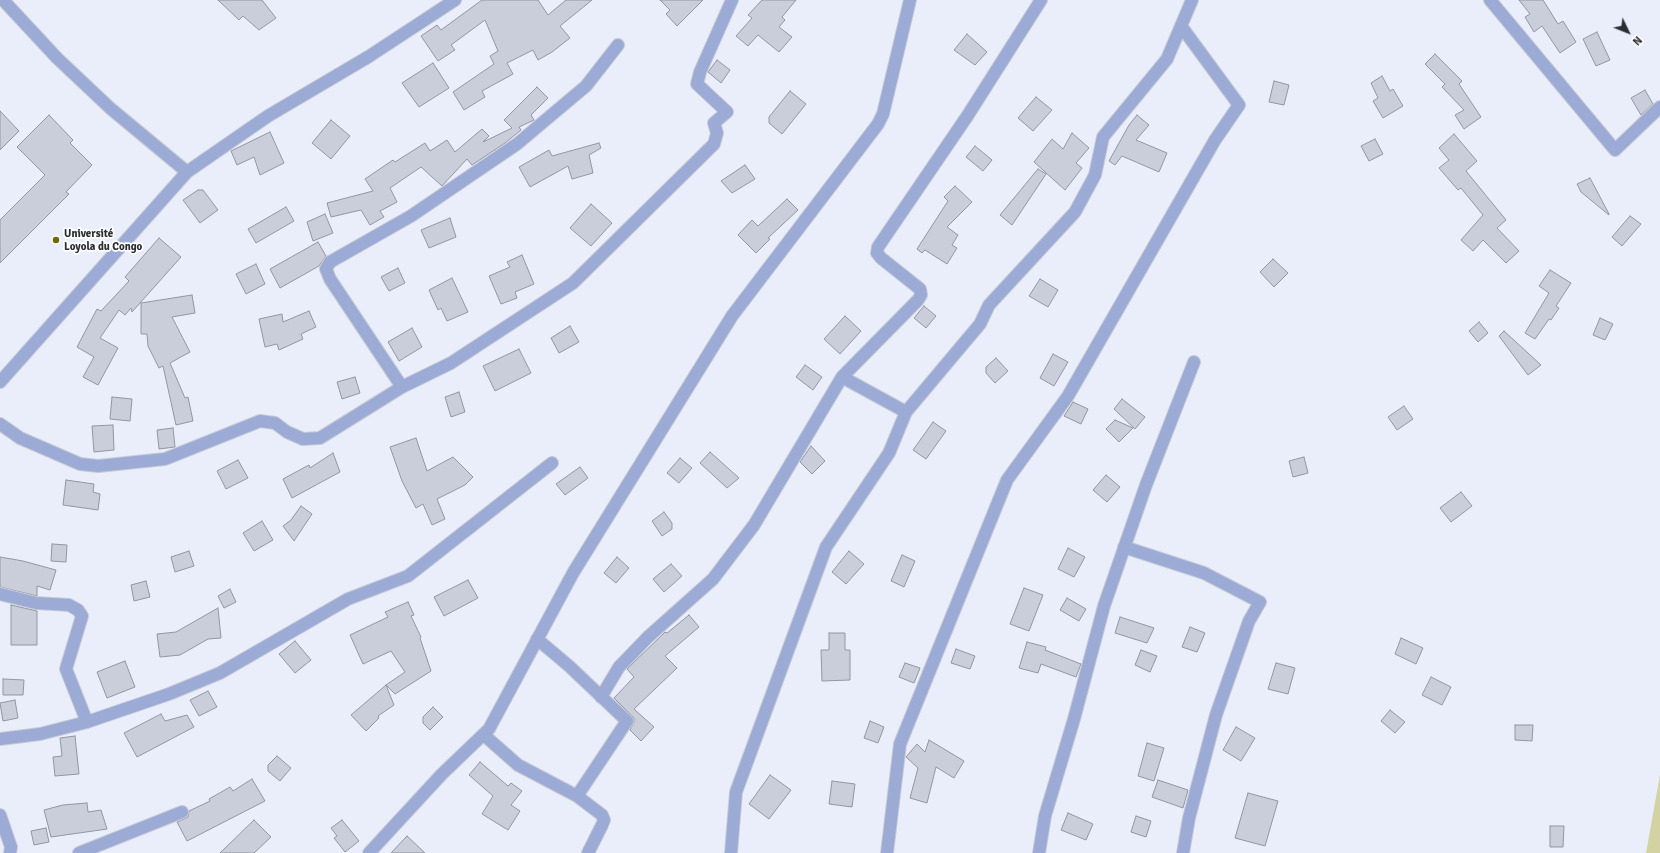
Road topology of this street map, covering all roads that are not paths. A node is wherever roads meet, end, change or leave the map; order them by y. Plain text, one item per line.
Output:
1 (3, 0) edge
2 (455, 0) edge
3 (732, 0) edge
4 (910, 0) edge
5 (1041, 0) edge
6 (1192, 0) edge
7 (1490, 0) edge
8 (1181, 26) junction
9 (618, 45) dead end
10 (1660, 107) edge
11 (187, 172) junction
12 (1194, 362) dead end
13 (842, 377) junction
14 (0, 382) edge
15 (402, 387) junction
16 (906, 412) junction
17 (0, 424) edge
18 (552, 463) dead end
19 (1124, 547) junction
20 (0, 594) edge
21 (537, 639) junction
22 (601, 697) junction
23 (87, 722) junction
24 (484, 735) junction
25 (0, 739) edge
26 (577, 796) junction
27 (182, 812) dead end
28 (0, 815) edge
29 (10, 853) edge
30 (79, 853) edge
31 (369, 853) edge
32 (588, 853) edge
33 (731, 853) edge
34 (887, 853) edge
35 (1039, 853) edge
36 (1183, 853) edge

1 - 11 street
2 - 11 street
3 - 15 street
4 - 21 street
5 - 13 street
6 - 8 street
7 - 10 street
8 - 16 street
8 - 34 street
9 - 15 street
11 - 14 street
12 - 19 street
13 - 16 street
13 - 22 street
15 - 17 street
16 - 33 street
18 - 23 street
19 - 35 street
19 - 36 street
20 - 23 street
21 - 22 street
21 - 24 street
22 - 26 street
23 - 25 street
24 - 26 street
24 - 31 street
26 - 32 street
27 - 30 street
28 - 29 street

